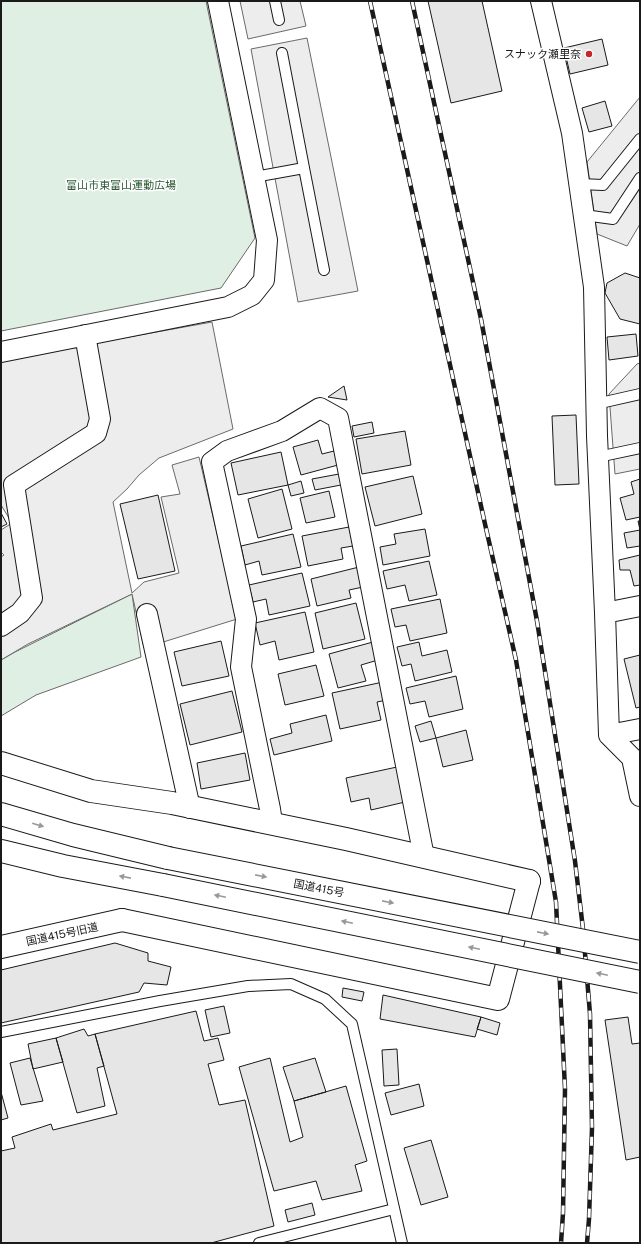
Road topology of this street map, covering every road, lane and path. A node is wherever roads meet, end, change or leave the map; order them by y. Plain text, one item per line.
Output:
1 (218, 1) edge
2 (275, 1) edge
3 (541, 1) edge
4 (279, 20) dead end
5 (282, 53) dead end
6 (640, 139) edge
7 (304, 168) junction
8 (254, 177) junction
9 (640, 178) edge
10 (580, 184) junction
11 (584, 214) junction
12 (324, 270) dead end
13 (85, 335) junction
14 (1, 352) edge
15 (640, 394) edge
16 (596, 404) junction
17 (640, 448) edge
18 (598, 457) junction
19 (640, 606) edge
20 (606, 613) junction
21 (147, 614) dead end
22 (1, 626) edge
23 (640, 729) edge
24 (610, 736) junction
25 (1, 763) edge
26 (640, 796) edge
27 (190, 808) junction
28 (1, 814) edge
29 (272, 823) junction
30 (1, 851) edge
31 (424, 857) junction
32 (1, 947) edge
33 (640, 952) edge
34 (640, 982) edge
35 (1, 1032) edge
36 (394, 1209) junction
37 (259, 1243) edge
38 (402, 1243) edge

1 - 8 street
2 - 4 lane
3 - 10 street
5 - 7 lane
6 - 10 lane
7 - 8 lane
7 - 12 lane
8 - 13 street
9 - 11 lane
10 - 11 street
11 - 16 street
13 - 14 street
13 - 22 street
15 - 16 lane
16 - 18 street
17 - 18 lane
18 - 20 street
19 - 20 street
20 - 24 street
21 - 27 street
23 - 24 street
24 - 26 street
25 - 27 main road
27 - 29 main road
28 -> 33 main road, 国道415号, bridge
29 - 31 main road
29 - 31 street
34 -> 30 main road, bridge
31 - 32 main road, 国道415号旧道
35 - 36 lane
36 - 37 lane
36 - 38 lane

